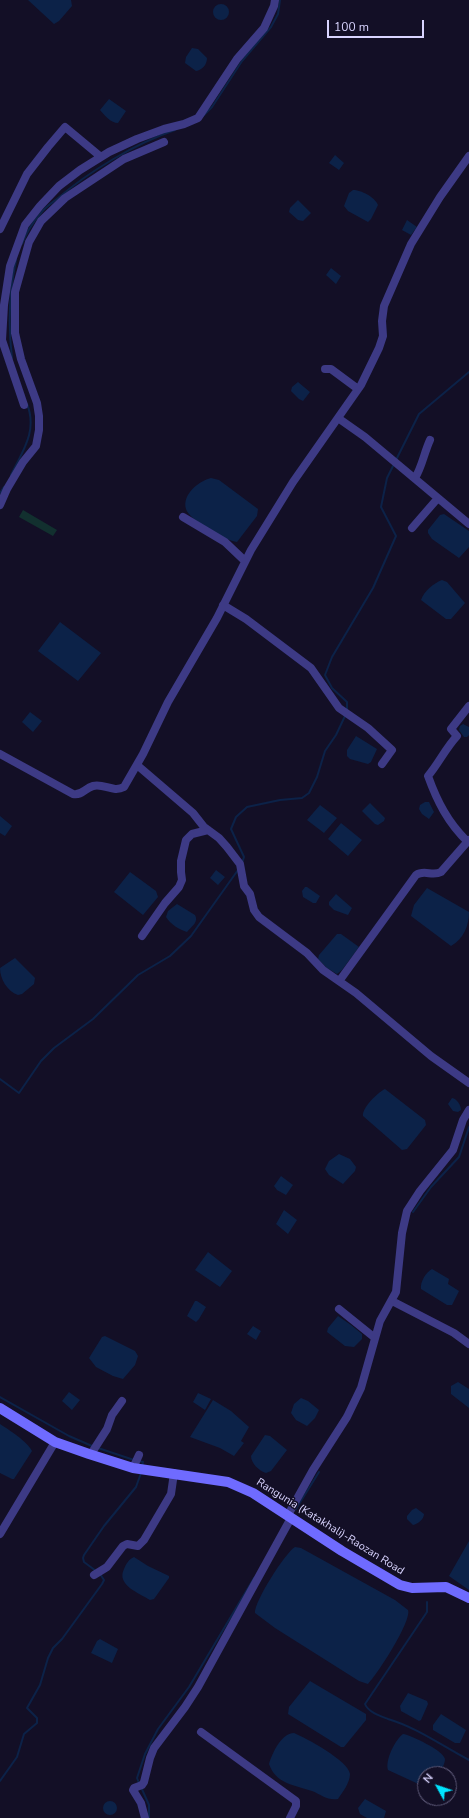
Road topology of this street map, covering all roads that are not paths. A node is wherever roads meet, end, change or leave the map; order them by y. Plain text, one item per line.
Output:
1 (275, 0) edge
2 (164, 142) dead end
3 (469, 156) edge
4 (102, 157) junction
5 (0, 229) edge
6 (325, 369) dead end
7 (358, 389) junction
8 (24, 405) dead end
9 (338, 418) junction
10 (430, 440) dead end
11 (415, 478) junction
12 (438, 498) junction
13 (0, 505) edge
14 (183, 517) dead end
15 (469, 524) edge
16 (412, 528) dead end
17 (245, 561) junction
18 (223, 605) junction
19 (469, 706) edge
20 (0, 754) edge
21 (382, 764) dead end
22 (137, 765) junction
23 (208, 830) junction
24 (468, 841) edge
25 (142, 936) dead end
26 (340, 980) junction
27 (469, 1083) edge
28 (469, 1110) edge
29 (392, 1301) junction
30 (339, 1309) dead end
31 (375, 1338) junction
32 (469, 1344) edge
33 (122, 1401) dead end
34 (0, 1408) edge
35 (55, 1442) junction
36 (93, 1450) junction
37 (174, 1473) junction
38 (290, 1517) junction
39 (0, 1534) edge
40 (98, 1573) dead end
41 (469, 1598) edge
42 (201, 1732) dead end
43 (145, 1818) edge
44 (290, 1818) edge

1 - 4 street
2 - 13 street
3 - 7 street
4 - 5 street
4 - 8 street
6 - 7 street
7 - 9 street
9 - 11 street
9 - 17 street
10 - 11 street
11 - 12 street
12 - 15 street
12 - 16 street
14 - 17 street
17 - 18 street
18 - 21 street
18 - 22 street
19 - 24 street
20 - 22 street
22 - 23 street
23 - 25 street
23 - 26 street
24 - 26 street
26 - 27 street
28 - 29 street
29 - 31 street
29 - 32 street
30 - 31 street
31 - 38 street
33 - 36 street
34 - 35 main road, Rangunia (Katakhali)-Raozan Road
35 - 36 main road, Rangunia (Katakhali)-Raozan Road
35 - 39 street
36 - 37 main road, Rangunia (Katakhali)-Raozan Road
37 - 38 main road, Rangunia (Katakhali)-Raozan Road
37 - 40 street
38 - 41 main road, Rangunia (Katakhali)-Raozan Road
38 - 43 street
42 - 44 street

